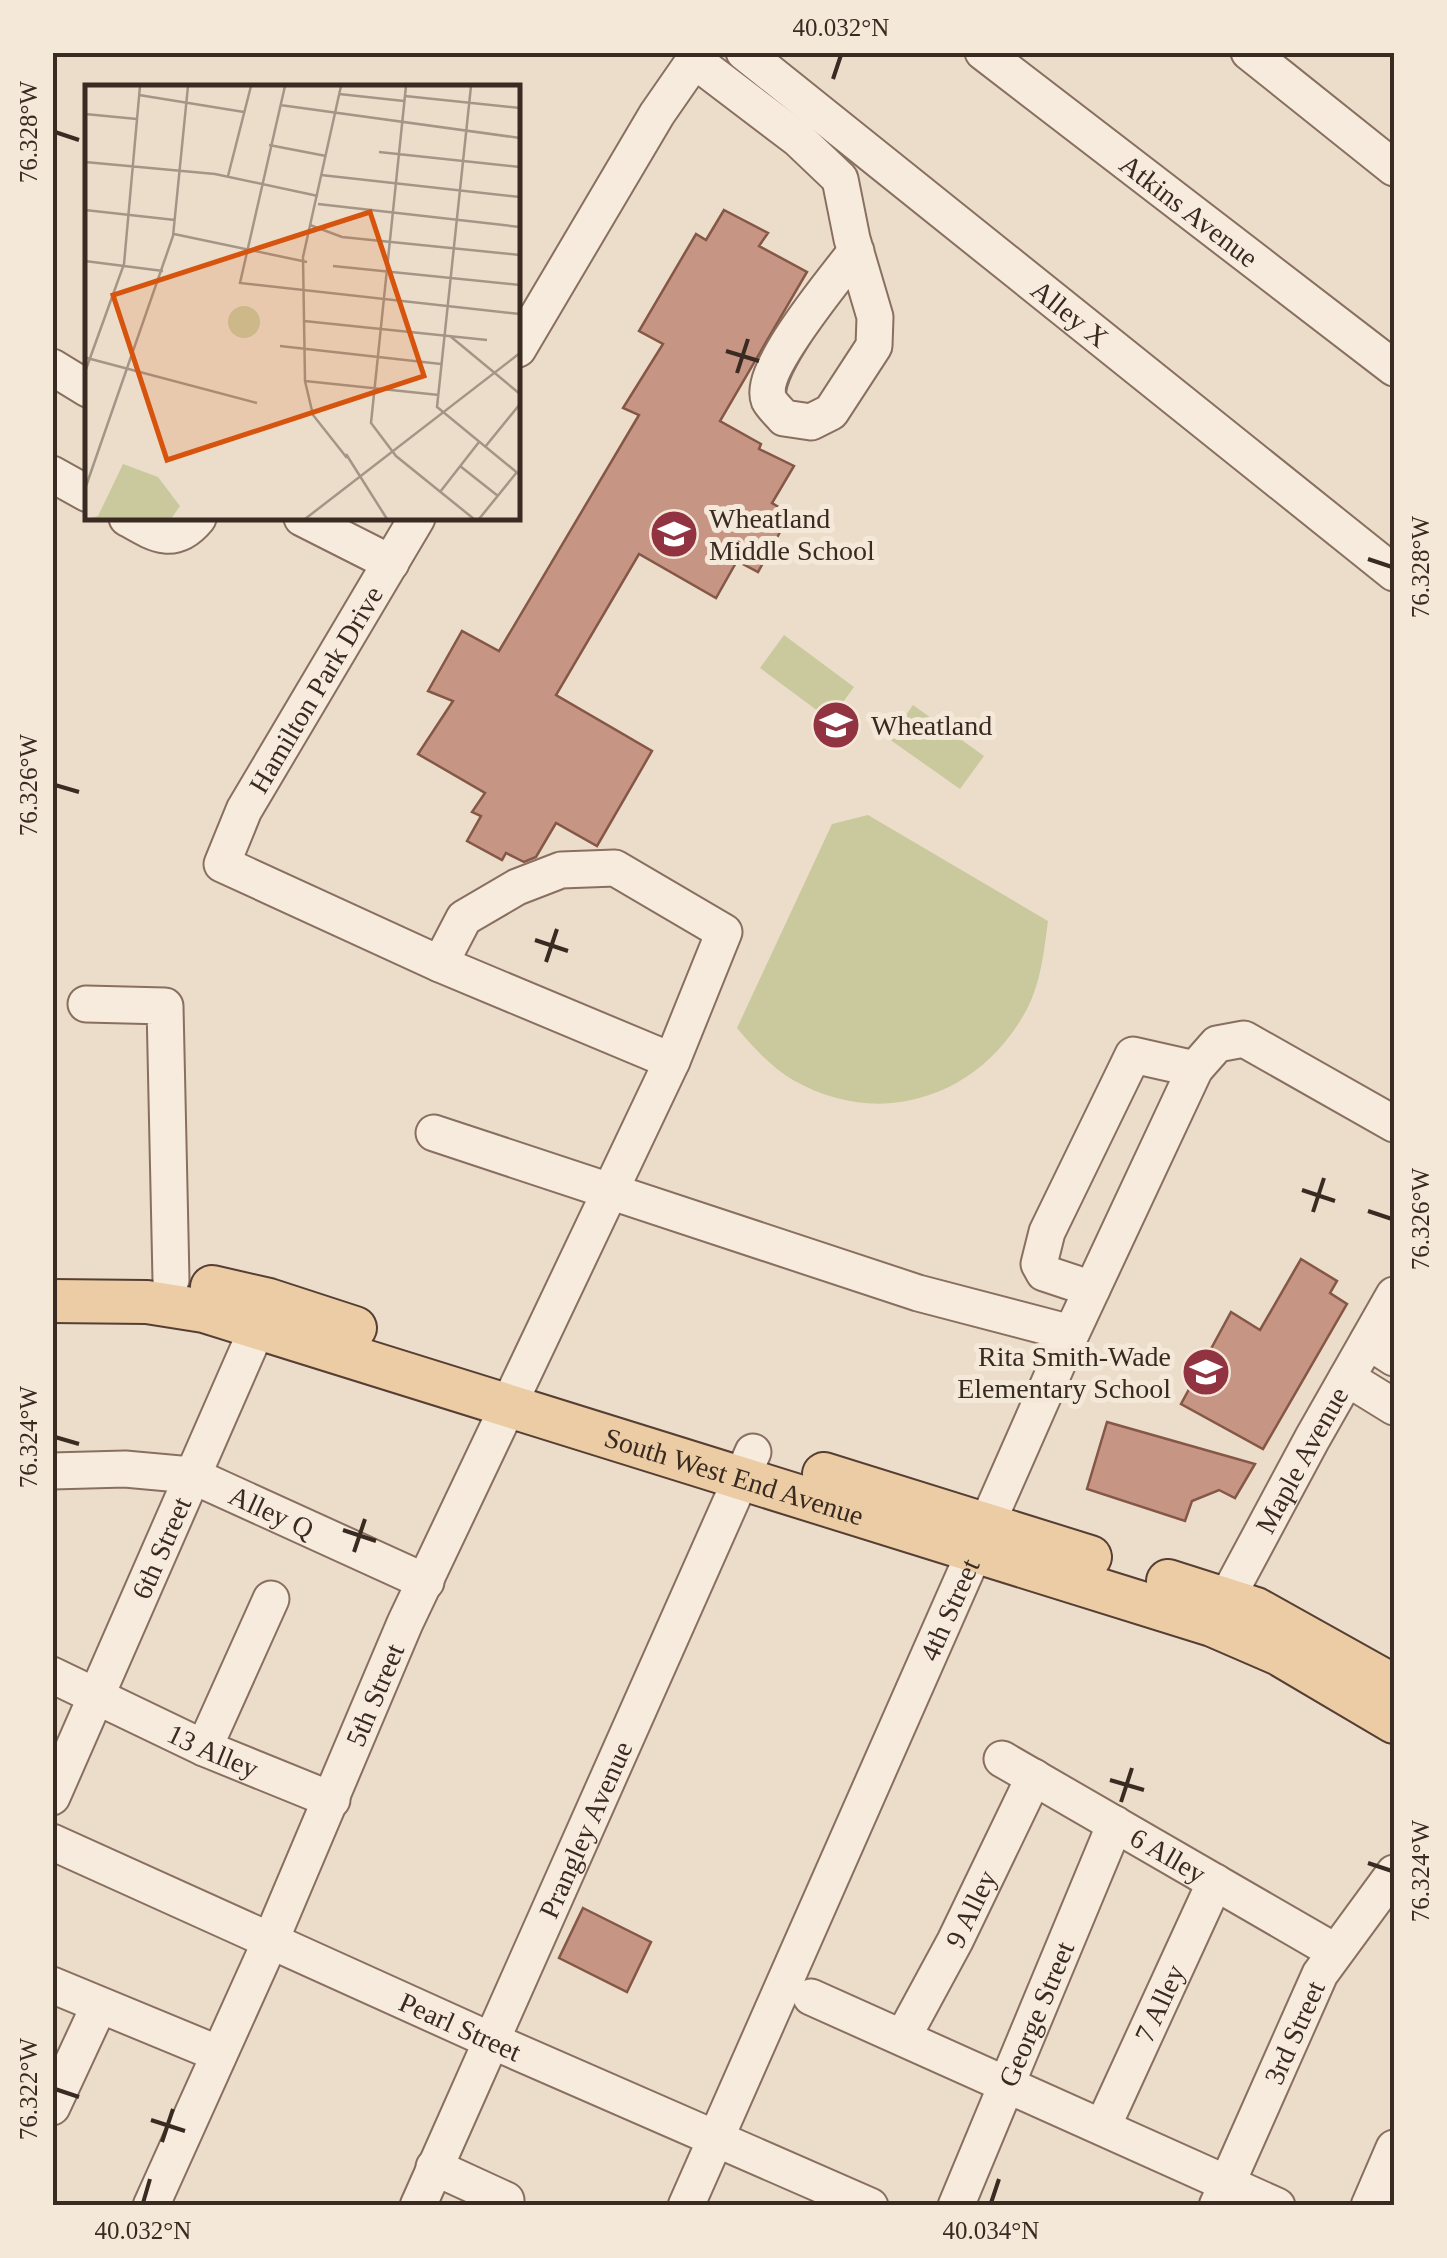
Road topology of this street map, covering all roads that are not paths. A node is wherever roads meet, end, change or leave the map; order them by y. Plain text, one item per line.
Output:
1 (744, 52) edge
2 (984, 52) edge
3 (1249, 52) edge
4 (697, 56) edge
5 (1394, 168) edge
6 (856, 251) dead end
7 (520, 346) edge
8 (1394, 368) edge
9 (52, 474) edge
10 (85, 492) edge
11 (130, 520) edge
12 (196, 520) edge
13 (306, 520) edge
14 (417, 520) edge
15 (391, 563) junction
16 (1394, 572) edge
17 (440, 964) junction
18 (86, 1004) dead end
19 (672, 1061) junction
20 (1194, 1069) junction
21 (1394, 1124) edge
22 (434, 1133) dead end
23 (610, 1193) junction
24 (52, 1275) edge
25 (171, 1280) junction
26 (1092, 1289) junction
27 (1394, 1295) edge
28 (52, 1300) edge
29 (263, 1314) junction
30 (1072, 1333) junction
31 (1381, 1350) edge
32 (1347, 1378) junction
33 (513, 1393) junction
34 (1394, 1407) edge
35 (747, 1466) junction
36 (52, 1470) edge
37 (192, 1475) junction
38 (982, 1538) junction
39 (426, 1582) junction
40 (271, 1599) dead end
41 (1219, 1612) junction
42 (52, 1675) edge
43 (1394, 1686) edge
44 (95, 1695) junction
45 (1394, 1722) edge
46 (204, 1748) junction
47 (1002, 1759) dead end
48 (1034, 1777) junction
49 (52, 1797) edge
50 (332, 1800) junction
51 (1115, 1824) junction
52 (52, 1842) edge
53 (1215, 1882) junction
54 (1390, 1887) edge
55 (270, 1942) junction
56 (1334, 1950) junction
57 (52, 1985) edge
58 (812, 1998) dead end
59 (98, 2006) junction
60 (903, 2037) junction
61 (490, 2040) junction
62 (219, 2054) junction
63 (1005, 2082) junction
64 (52, 2107) edge
65 (1103, 2126) junction
66 (715, 2140) junction
67 (1394, 2148) edge
68 (434, 2167) junction
69 (1222, 2194) edge
70 (506, 2200) dead end
71 (151, 2206) edge
72 (418, 2206) edge
73 (686, 2206) edge
74 (870, 2206) edge
75 (956, 2206) edge
76 (1277, 2206) edge
77 (1368, 2206) edge

1 - 16 street, Alley X
2 - 8 street, Atkins Avenue
3 - 5 street
4 - 6 street
4 - 7 street
9 - 10 street
11 - 12 street
13 - 15 street
14 - 15 street, Hamilton Park Drive
15 - 17 street, Hamilton Park Drive
17 - 19 street
17 - 19 street, 5th Street
18 - 25 street
19 - 23 street, 5th Street
20 - 21 street, 4th Street
20 - 26 street, 4th Street
20 - 26 street
22 - 23 street
23 - 30 street
23 - 33 street, 5th Street
24 - 25 main road, South West End Avenue
25 - 29 main road, South West End Avenue
26 - 30 street, 4th Street
27 - 31 street, Maple Avenue
28 - 29 main road, South West End Avenue
29 - 33 main road, South West End Avenue
29 - 37 street, 6th Street
30 - 38 street, 4th Street
31 - 32 street, Maple Avenue
32 - 34 street
32 - 41 street, Maple Avenue
33 - 35 main road, South West End Avenue
33 - 39 street, 5th Street
35 - 38 main road, South West End Avenue
35 - 61 street, Prangley Avenue
36 - 37 street, Alley Q
37 - 39 street, Alley Q
37 - 44 street, 6th Street
38 - 41 main road, South West End Avenue
38 - 66 street, 4th Street
39 - 50 street, 5th Street
40 - 46 street
41 - 43 main road, South West End Avenue
41 - 45 main road, South West End Avenue
42 - 44 street, 13 Alley
44 - 46 street, 13 Alley
44 - 49 street, 6th Street
46 - 50 street, 13 Alley
47 - 48 street, 6 Alley
48 - 51 street, 6 Alley
48 - 60 street, 9 Alley
50 - 55 street, 5th Street
51 - 53 street, 6 Alley
51 - 63 street, George Street
52 - 55 street, Pearl Street
53 - 56 street, 6 Alley
53 - 65 street, 7 Alley
54 - 56 street, 3rd Street
55 - 61 street, Pearl Street
55 - 62 street, 5th Street
56 - 69 street, 3rd Street
57 - 59 street
58 - 60 street
59 - 62 street
59 - 64 street
60 - 63 street
61 - 66 street, Pearl Street
61 - 68 street, Prangley Avenue
62 - 71 street, 5th Street
63 - 65 street
63 - 75 street, George Street
65 - 69 street
66 - 73 street, 4th Street
66 - 74 street, Pearl Street
67 - 77 street
68 - 70 street
68 - 72 street, Prangley Avenue
69 - 76 street

